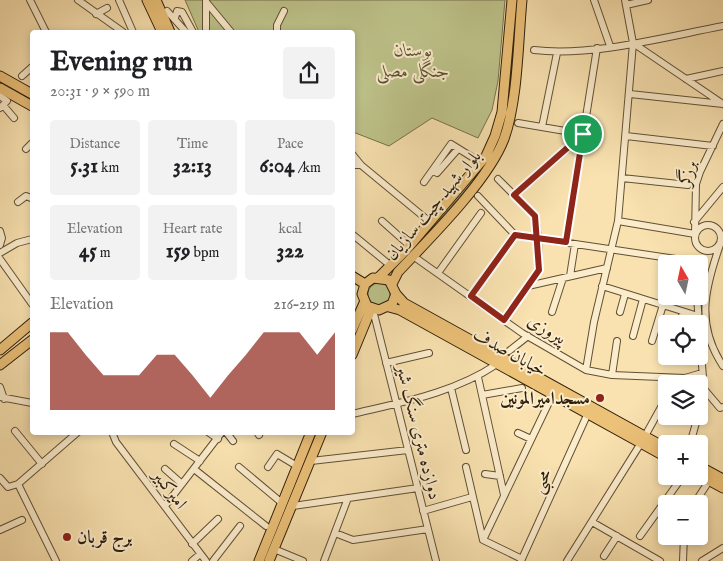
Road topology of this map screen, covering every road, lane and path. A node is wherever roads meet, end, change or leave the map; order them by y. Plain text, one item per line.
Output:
1 (30, 0) edge
2 (78, 0) edge
3 (119, 0) edge
4 (512, 0) edge
5 (522, 0) edge
6 (594, 0) edge
7 (648, 0) edge
8 (152, 1) edge
9 (206, 2) edge
10 (625, 2) edge
11 (107, 8) dead end
12 (284, 11) dead end
13 (96, 14) junction
14 (162, 15) junction
15 (175, 18) junction
16 (723, 26) edge
17 (45, 30) edge
18 (120, 30) edge
19 (132, 30) edge
20 (156, 30) edge
21 (162, 30) edge
22 (169, 30) edge
23 (174, 30) edge
24 (184, 30) edge
25 (192, 30) edge
26 (206, 30) edge
27 (229, 30) edge
28 (277, 30) edge
29 (633, 43) junction
30 (610, 46) junction
31 (597, 48) junction
32 (534, 50) dead end
33 (557, 53) junction
34 (30, 69) edge
35 (723, 71) edge
36 (0, 76) edge
37 (22, 76) dead end
38 (686, 80) junction
39 (0, 88) edge
40 (30, 93) edge
41 (630, 94) junction
42 (0, 96) edge
43 (723, 104) edge
44 (30, 105) edge
45 (2, 107) edge
46 (14, 118) dead end
47 (518, 123) dead end
48 (723, 124) edge
49 (542, 127) junction
50 (583, 134) junction
51 (626, 136) junction
52 (30, 145) edge
53 (712, 146) junction
54 (26, 149) dead end
55 (355, 158) edge
56 (480, 162) junction
57 (355, 165) edge
58 (361, 165) junction
59 (622, 178) junction
60 (498, 179) dead end
61 (424, 182) dead end
62 (688, 184) dead end
63 (723, 187) edge
64 (514, 195) junction
65 (478, 196) dead end
66 (30, 197) edge
67 (18, 202) dead end
68 (481, 213) dead end
69 (382, 220) dead end
70 (618, 221) junction
71 (430, 222) junction
72 (694, 222) junction
73 (0, 231) edge
74 (722, 232) edge
75 (695, 234) junction
76 (515, 235) junction
77 (355, 236) edge
78 (538, 238) junction
79 (30, 240) edge
80 (566, 242) junction
81 (695, 242) junction
82 (721, 242) junction
83 (575, 244) junction
84 (0, 246) edge
85 (410, 246) junction
86 (611, 249) junction
87 (0, 253) edge
88 (696, 255) edge
89 (413, 256) junction
90 (658, 257) edge
91 (0, 259) edge
92 (391, 266) junction
93 (607, 268) junction
94 (438, 273) junction
95 (379, 277) junction
96 (566, 277) junction
97 (355, 278) edge
98 (365, 284) junction
99 (392, 284) junction
100 (528, 286) junction
101 (602, 286) junction
102 (355, 294) edge
103 (396, 294) junction
104 (626, 294) junction
105 (471, 296) junction
106 (644, 299) junction
107 (30, 301) edge
108 (658, 303) edge
109 (368, 305) junction
110 (663, 305) joint
111 (389, 307) junction
112 (552, 312) dead end
113 (620, 312) dead end
114 (683, 312) junction
115 (682, 315) edge
116 (689, 315) edge
117 (504, 320) junction
118 (30, 325) edge
119 (355, 325) edge
120 (528, 336) junction
121 (632, 336) dead end
122 (617, 341) dead end
123 (652, 341) dead end
124 (30, 342) edge
125 (355, 346) edge
126 (0, 350) edge
127 (509, 351) dead end
128 (429, 353) dead end
129 (386, 363) junction
130 (497, 364) junction
131 (0, 365) edge
132 (702, 365) edge
133 (723, 366) edge
134 (586, 370) junction
135 (702, 372) joint
136 (612, 374) junction
137 (694, 375) edge
138 (478, 377) junction
139 (658, 377) edge
140 (0, 387) edge
141 (452, 388) junction
142 (522, 388) dead end
143 (553, 394) junction
144 (708, 394) edge
145 (482, 395) junction
146 (2, 398) edge
147 (30, 403) edge
148 (396, 403) junction
149 (723, 408) edge
150 (355, 413) edge
151 (588, 413) junction
152 (658, 414) edge
153 (15, 430) dead end
154 (518, 433) dead end
155 (75, 435) edge
156 (113, 435) edge
157 (212, 435) edge
158 (220, 435) edge
159 (228, 435) edge
160 (310, 435) edge
161 (321, 435) edge
162 (218, 439) junction
163 (531, 439) junction
164 (643, 440) junction
165 (233, 441) dead end
166 (174, 444) dead end
167 (658, 445) edge
168 (408, 450) junction
169 (466, 450) dead end
170 (658, 451) edge
171 (200, 461) junction
172 (311, 461) junction
173 (42, 464) junction
174 (297, 466) junction
175 (239, 467) dead end
176 (268, 467) dead end
177 (466, 467) dead end
178 (165, 469) dead end
179 (194, 469) junction
180 (708, 471) edge
181 (485, 474) dead end
182 (500, 476) junction
183 (0, 478) edge
184 (723, 479) edge
185 (709, 481) joint
186 (18, 484) junction
187 (182, 484) junction
188 (677, 485) edge
189 (418, 488) junction
190 (723, 488) edge
191 (504, 495) junction
192 (700, 495) edge
193 (472, 497) junction
194 (348, 498) junction
195 (282, 503) junction
196 (164, 506) junction
197 (293, 506) junction
198 (424, 511) junction
199 (218, 518) dead end
200 (22, 520) dead end
201 (592, 522) junction
202 (240, 526) dead end
203 (269, 527) junction
204 (428, 529) junction
205 (0, 530) edge
206 (282, 530) junction
207 (335, 533) junction
208 (617, 536) junction
209 (640, 536) dead end
210 (483, 540) junction
211 (192, 544) junction
212 (684, 545) edge
213 (723, 548) edge
214 (274, 549) junction
215 (199, 555) junction
216 (604, 556) dead end
217 (711, 558) edge
218 (522, 560) edge
219 (56, 561) edge
220 (192, 561) edge
221 (206, 561) edge
222 (213, 561) edge
223 (259, 561) edge
224 (269, 561) edge
225 (304, 561) edge
226 (324, 561) edge
227 (436, 561) edge
228 (567, 561) edge
229 (660, 561) edge
230 (683, 561) edge
231 (702, 561) edge

1 - 17 street
2 - 13 street
3 - 19 street
4 - 56 main road, بلوار شهید چیت سازیان
5 - 89 main road, بلوار شهید چیت سازیان
6 - 30 street
7 - 10 street
8 - 14 main road
8 - 14 main road
8 - 20 main road
9 - 26 street
9 - 27 street
10 - 29 street
11 - 13 street
12 - 28 street
13 - 18 street
14 - 15 street
14 - 21 main road
14 - 22 main road
14 - 23 main road
15 - 24 street
15 - 25 street
16 - 29 street
29 - 30 street
29 - 38 street
29 - 41 street
30 - 31 street
31 - 33 street
31 - 50 street
32 - 33 street
33 - 49 street
34 - 37 street
35 - 38 street
36 - 40 main road
38 - 43 street
39 - 44 main road
41 - 43 street
41 - 51 street
42 - 45 street
45 - 46 street
47 - 49 street
48 - 53 street, برزگر
49 - 50 street
50 - 64 street
50 - 80 street
51 - 53 street
51 - 59 street
52 - 54 street
53 - 72 street, برزگر
55 - 58 street
56 - 61 street
56 - 71 main road, بلوار شهید چیت سازیان
57 - 58 street
58 - 71 street
59 - 62 street
59 - 70 street
60 - 64 street
63 - 72 street
64 - 78 street
65 - 76 street
66 - 67 street
68 - 94 street
69 - 85 street
70 - 75 street
70 - 86 street
71 - 85 main road, بلوار شهید چیت سازیان
72 - 75 street, برزگر
73 - 84 street
74 - 75 street
74 - 82 street
75 - 81 street
76 - 78 street
76 - 105 street
77 - 92 street
78 - 80 street
78 - 100 street
79 - 87 street
80 - 83 street
81 - 82 street
81 - 88 street
82 - 133 street
83 - 86 street
83 - 96 street
85 - 92 main road, بلوار شهید چیت سازیان
86 - 90 street
86 - 93 street
89 - 94 street, پیروزی
89 - 99 main road, بلوار شهید چیت سازیان
91 - 107 street
92 - 95 main road, بلوار شهید چیت سازیان
93 - 96 street
93 - 101 street
94 - 105 street, پیروزی
95 - 98 main road
95 - 99 main road
96 - 100 street
96 - 112 street
97 - 98 main road
98 - 109 main road
99 - 103 main road
100 - 117 street
101 - 104 street
101 - 134 street
102 - 109 main road
103 - 111 main road
103 - 164 main road, خیابان صدف
104 - 106 street
104 - 113 street
105 - 117 street, پیروزی
106 - 108 street
106 - 121 street
109 - 111 main road
109 - 119 main road
109 - 125 main road
109 - 129 street, دوازده متری سنگ شیر
110 - 114 street
110 - 123 street
111 - 130 main road, خیابان صدف
114 - 115 street
114 - 116 street
117 - 120 street, پیروزی
118 - 126 main road
120 - 127 street
120 - 134 street, پیروزی
122 - 136 street
124 - 131 main road
128 - 129 street
129 - 148 street, دوازده متری سنگ شیر
130 - 138 street
130 - 143 main road, خیابان صدف
132 - 135 street
134 - 136 street, پیروزی
135 - 137 street
136 - 139 street, پیروزی
138 - 141 street
138 - 145 street
140 - 146 street
141 - 148 street
141 - 169 street
142 - 145 street
143 - 151 main road, خیابان صدف
143 - 163 street
144 - 149 street
145 - 182 street
146 - 147 street
148 - 150 street
148 - 168 street, دوازده متری سنگ شیر
151 - 164 main road, خیابان صدف
151 - 218 street, محبی
152 - 164 street
153 - 173 street
154 - 163 street
155 - 173 street
156 - 196 street, امیرکبیر
157 - 162 street
158 - 162 street
159 - 165 street
160 - 174 main road
161 - 172 main road
162 - 171 street
163 - 191 street
164 - 167 main road, خیابان صدف
164 - 170 main road, خیابان صدف
164 - 201 street
166 - 171 street
168 - 172 street
168 - 189 street, دوازده متری سنگ شیر
171 - 179 street
172 - 197 main road
173 - 186 street
174 - 176 street
174 - 195 main road
175 - 195 street
177 - 193 street
178 - 187 street
179 - 187 street
179 - 203 street
180 - 184 main road
181 - 182 street
182 - 191 street
183 - 186 street
185 - 190 main road
185 - 192 street
186 - 219 street
187 - 196 street
188 - 209 street
189 - 194 street
189 - 198 street, دوازده متری سنگ شیر
191 - 210 street
193 - 198 street
193 - 210 street
194 - 197 street
194 - 207 street
195 - 203 main road
196 - 211 street, امیرکبیر
197 - 206 main road
198 - 204 street, دوازده متری سنگ شیر
199 - 211 street
200 - 205 street
201 - 208 street
201 - 228 street
202 - 222 street
203 - 206 main road
203 - 223 main road
204 - 207 street
204 - 227 street, دوازده متری سنگ شیر
206 - 214 main road
207 - 226 street
208 - 216 street
208 - 229 street
210 - 218 street
211 - 215 street, امیرکبیر
212 - 230 street
213 - 217 street
214 - 224 main road
214 - 225 street
215 - 220 street
215 - 221 street, امیرکبیر
217 - 231 street

